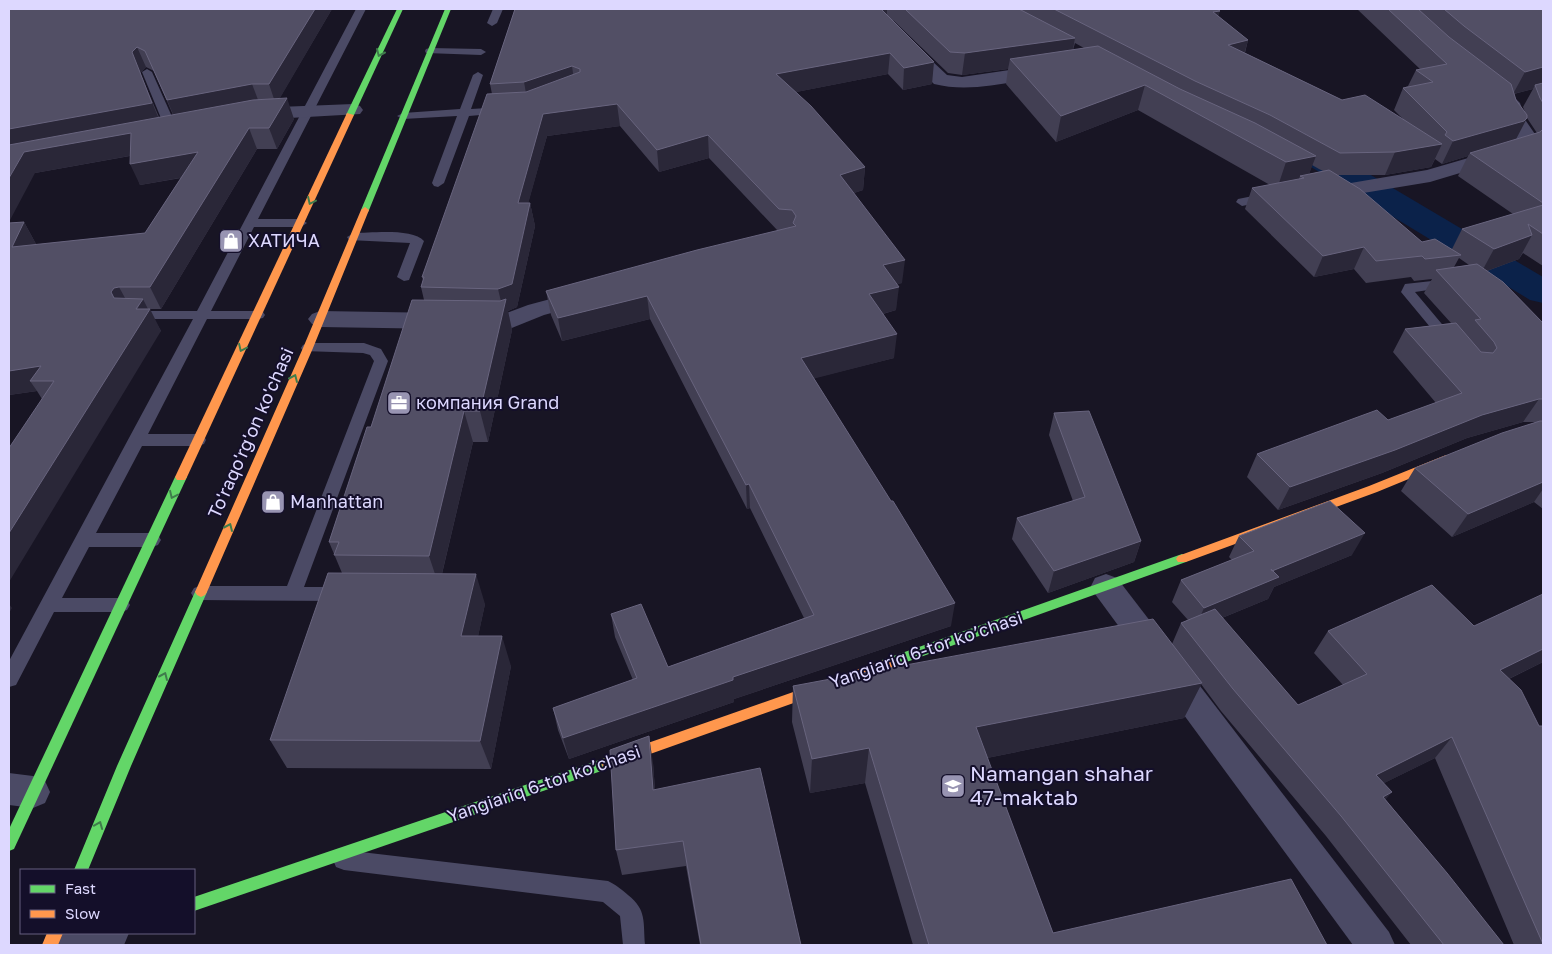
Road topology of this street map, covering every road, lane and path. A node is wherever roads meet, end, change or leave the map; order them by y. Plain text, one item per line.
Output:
1 (361, 9) edge
2 (400, 9) edge
3 (448, 9) edge
4 (498, 9) edge
5 (492, 23) dead end
6 (894, 33) edge
7 (430, 51) junction
8 (480, 52) dead end
9 (1059, 68) edge
10 (147, 72) edge
11 (478, 75) dead end
12 (1492, 89) edge
13 (519, 109) edge
14 (353, 110) junction
15 (309, 111) junction
16 (463, 113) junction
17 (403, 116) junction
18 (233, 117) edge
19 (171, 128) edge
20 (438, 183) dead end
21 (1279, 194) edge
22 (1242, 202) dead end
23 (1363, 206) edge
24 (250, 223) junction
25 (300, 223) junction
26 (354, 237) junction
27 (1461, 274) edge
28 (404, 276) dead end
29 (609, 290) edge
30 (201, 314) junction
31 (131, 315) edge
32 (258, 315) junction
33 (320, 319) junction
34 (308, 348) junction
35 (1462, 356) edge
36 (137, 440) junction
37 (198, 440) junction
38 (1460, 454) edge
39 (83, 540) junction
40 (152, 540) junction
41 (1106, 586) junction
42 (200, 594) junction
43 (293, 594) junction
44 (362, 594) edge
45 (48, 605) junction
46 (121, 605) junction
47 (9, 679) edge
48 (21, 791) edge
49 (9, 844) edge
50 (325, 858) junction
51 (81, 869) edge
52 (195, 904) edge
53 (107, 934) edge
54 (75, 945) edge
55 (634, 945) edge
56 (1376, 945) edge

1 - 15 lane
2 -> 14 main road
3 - 7 main road, To'raqo'rg'on ko'chasi
4 - 5 lane
6 - 9 street
7 - 8 lane
7 - 17 main road, To'raqo'rg'on ko'chasi
10 - 19 lane
11 - 16 lane
12 - 23 street
13 - 16 lane
14 - 15 street
14 -> 25 main road
15 - 18 street
15 - 24 lane
16 - 17 lane
16 - 20 lane
17 - 26 main road, To'raqo'rg'on ko'chasi
21 - 22 lane
24 - 25 lane
24 - 30 lane
25 - 32 main road
26 - 28 lane
26 - 33 main road, To'raqo'rg'on ko'chasi
27 - 35 lane
29 - 33 street
30 - 31 lane
30 - 32 lane
30 - 36 lane
32 -> 37 main road
33 - 34 main road, To'raqo'rg'on ko'chasi
42 -> 34 main road, To'raqo'rg'on ko'chasi
34 - 43 lane
36 - 37 lane
36 - 39 lane
37 -> 40 main road
38 - 41 main road, Yangiаriq 6-tor koʼchasi
39 - 40 lane
39 - 45 lane
40 - 46 main road
41 - 50 main road, Yangiаriq 6-tor koʼchasi
41 - 56 street
42 - 43 lane
51 -> 42 main road, To'raqo'rg'on ko'chasi
43 - 44 lane
45 - 46 lane
45 - 47 lane
46 - 48 main road
48 - 49 main road
50 - 52 main road, Yangiаriq 6-tor koʼchasi
50 - 55 lane
53 - 54 street

